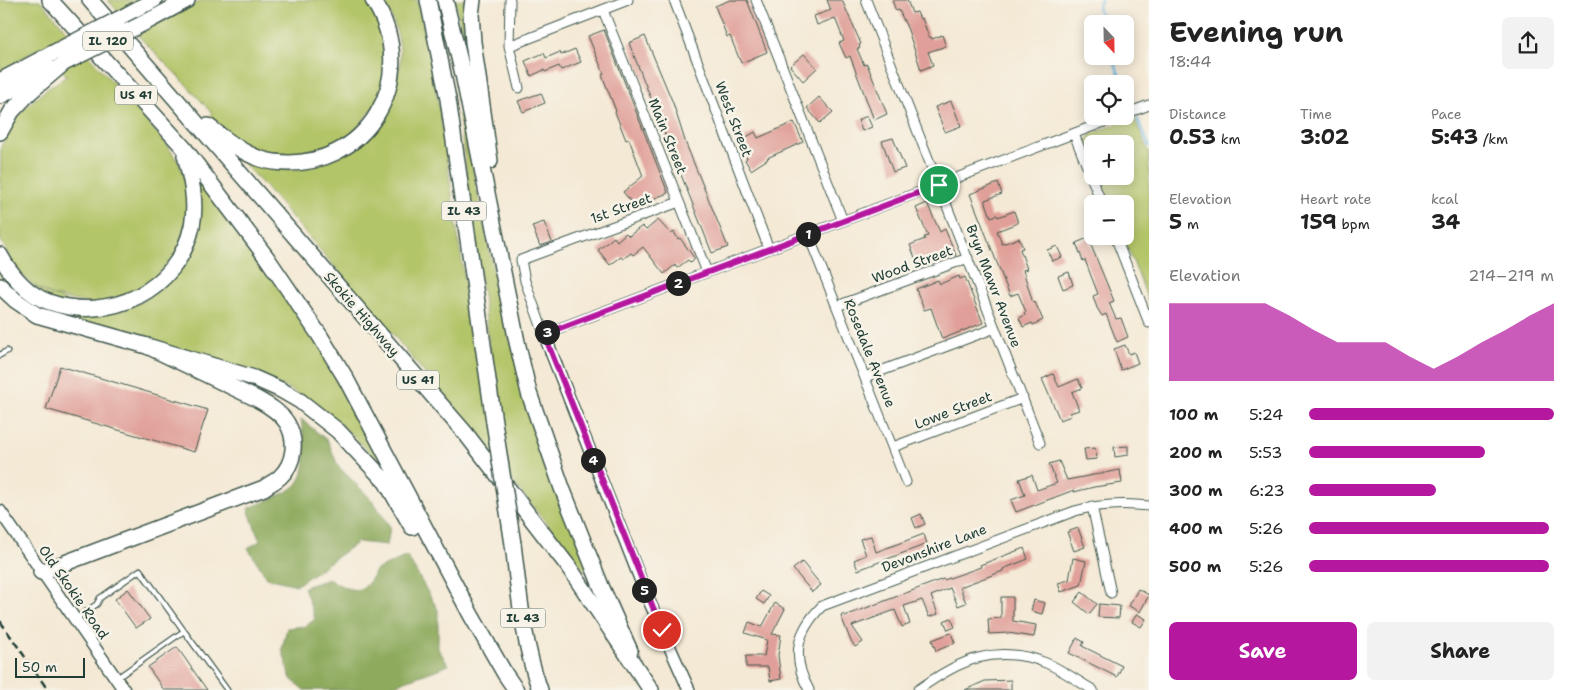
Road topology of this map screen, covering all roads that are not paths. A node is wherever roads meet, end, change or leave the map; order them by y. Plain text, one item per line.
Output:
1 (50, 0) edge
2 (90, 0) edge
3 (187, 0) edge
4 (373, 0) edge
5 (428, 0) edge
6 (445, 0) edge
7 (473, 0) edge
8 (510, 0) edge
9 (628, 0) edge
10 (674, 0) edge
11 (756, 0) edge
12 (866, 0) edge
13 (146, 5) edge
14 (603, 10) junction
15 (508, 46) junction
16 (59, 58) junction
17 (0, 81) edge
18 (519, 88) dead end
19 (0, 96) edge
20 (182, 105) junction
21 (1149, 105) edge
22 (1134, 111) edge
23 (1097, 125) edge
24 (0, 132) edge
25 (1074, 134) junction
26 (184, 148) junction
27 (939, 185) junction
28 (1098, 195) edge
29 (679, 202) junction
30 (843, 221) junction
31 (808, 234) junction
32 (496, 240) junction
33 (1119, 245) edge
34 (769, 249) junction
35 (0, 255) edge
36 (968, 258) junction
37 (707, 272) junction
38 (0, 286) edge
39 (837, 306) junction
40 (1149, 323) edge
41 (995, 328) junction
42 (544, 334) junction
43 (147, 346) junction
44 (6, 351) dead end
45 (0, 355) edge
46 (865, 377) junction
47 (1023, 398) junction
48 (1040, 443) dead end
49 (893, 447) junction
50 (906, 482) dead end
51 (1092, 506) junction
52 (1149, 506) edge
53 (0, 511) edge
54 (41, 572) junction
55 (1111, 592) dead end
56 (75, 620) junction
57 (184, 631) junction
58 (638, 668) junction
59 (505, 674) junction
60 (116, 679) junction
61 (124, 690) edge
62 (227, 690) edge
63 (516, 690) edge
64 (540, 690) edge
65 (651, 690) edge
66 (689, 690) edge
67 (809, 690) edge
68 (918, 690) edge
69 (1093, 690) edge

1 - 26 main road, US 41
2 - 20 main road, Skokie Highway / US 41
3 - 13 main road, IL 120
4 - 20 main road
5 - 64 main road, IL 43, bridge
6 - 32 main road, IL 43
7 - 32 main road
8 - 15 street
9 - 14 street
10 - 34 street, West Street
11 - 30 street
12 - 27 street, Bryn Mawr Avenue
13 - 16 main road, IL 120, bridge
13 - 16 main road, IL 120, bridge
14 - 15 street
14 - 29 street, Main Street
15 - 18 street
16 - 17 main road, IL 120
16 - 19 main road, IL 120
16 - 24 main road
20 - 58 main road, Skokie Highway / US 41
21 - 22 street
23 - 25 street
25 - 27 street
25 - 28 street
26 - 35 main road
26 - 59 main road, US 41
27 - 30 street
27 - 36 street, Bryn Mawr Avenue
29 - 37 street, Main Street
29 - 42 street, 1st Street
30 - 31 street
31 - 34 street
31 - 39 street, Rosedale Avenue
32 - 58 main road, IL 43
33 - 40 street
34 - 37 street
36 - 39 street, Wood Street
36 - 41 street, Bryn Mawr Avenue
37 - 42 street
38 - 43 main road
39 - 46 street, Rosedale Avenue
41 - 46 street
41 - 47 street, Bryn Mawr Avenue
42 - 66 street
43 - 54 main road
43 - 59 main road
44 - 45 lane
46 - 49 street, Rosedale Avenue
47 - 48 street, Bryn Mawr Avenue
47 - 49 street, Lowe Street
49 - 50 street, Rosedale Avenue
51 - 52 street, Devonshire Lane
51 - 55 street
51 - 67 street, Devonshire Lane
53 - 54 street, Old Skokie Road
54 - 56 street, Old Skokie Road
56 - 57 lane
56 - 60 street, Old Skokie Road
57 - 60 lane
57 - 62 lane
58 - 65 main road, Skokie Highway / US 41
59 - 63 main road, US 41
60 - 61 street, Old Skokie Road
68 - 69 street

